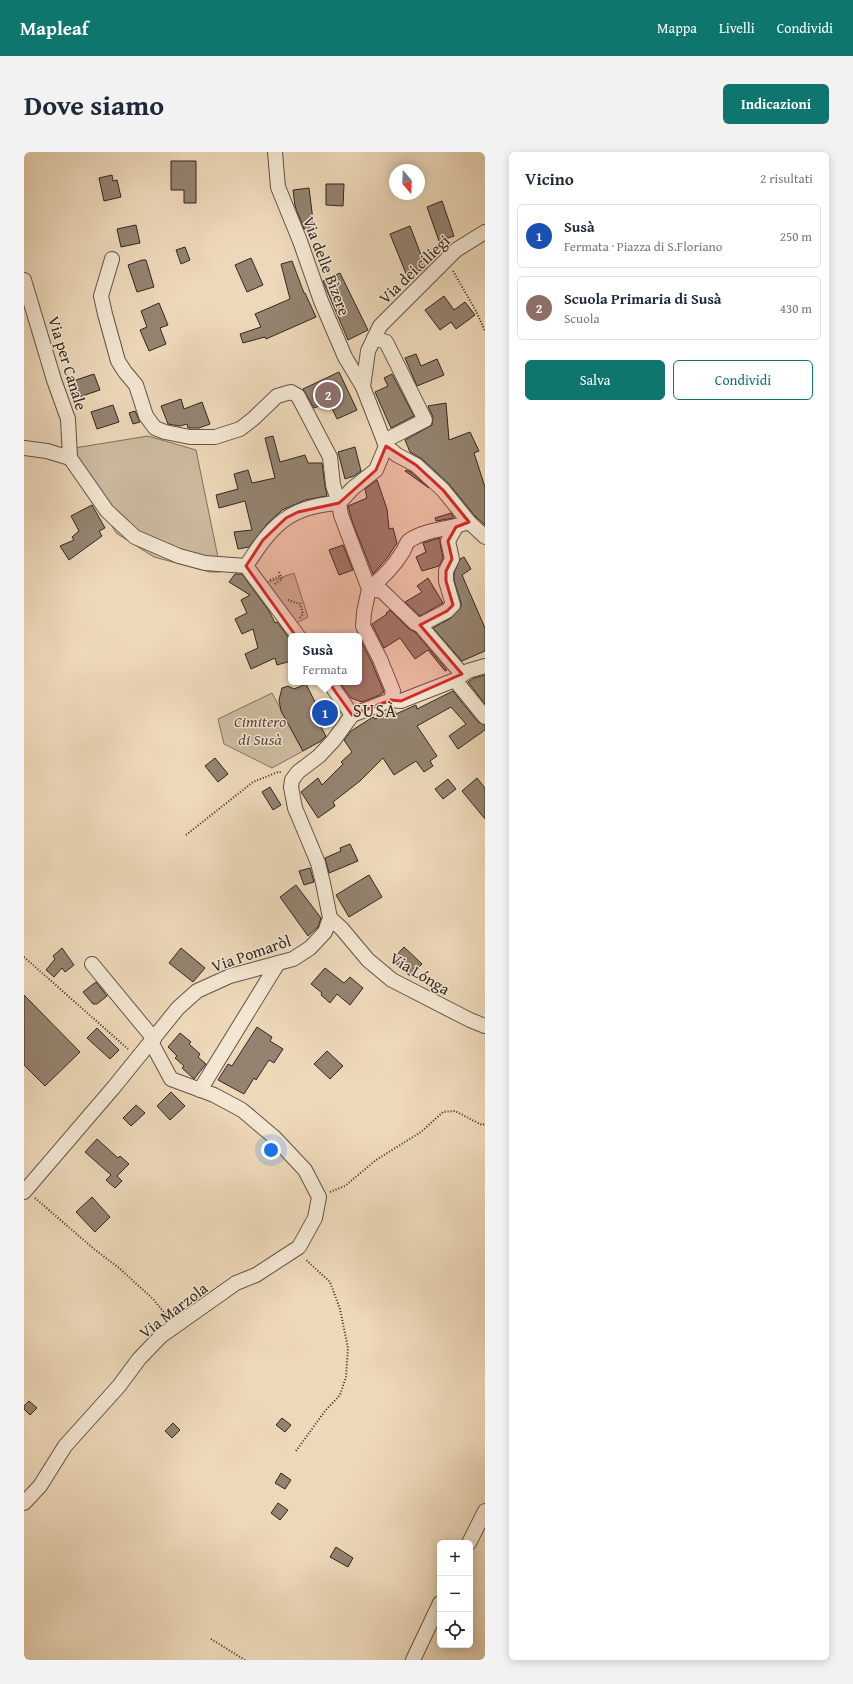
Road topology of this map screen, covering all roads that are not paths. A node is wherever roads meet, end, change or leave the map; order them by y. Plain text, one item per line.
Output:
1 (275, 152) edge
2 (485, 232) edge
3 (112, 260) dead end
4 (24, 280) edge
5 (374, 338) junction
6 (363, 387) junction
7 (385, 443) junction
8 (24, 448) edge
9 (70, 458) junction
10 (339, 503) junction
11 (462, 524) junction
12 (485, 537) edge
13 (246, 566) junction
14 (369, 589) junction
15 (420, 625) junction
16 (296, 633) edge
17 (485, 666) edge
18 (459, 677) junction
19 (331, 685) edge
20 (391, 700) junction
21 (352, 715) junction
22 (485, 718) edge
23 (330, 918) junction
24 (278, 963) junction
25 (92, 964) dead end
26 (485, 1026) edge
27 (152, 1041) junction
28 (200, 1090) junction
29 (24, 1192) edge
30 (24, 1503) edge
31 (485, 1511) edge
32 (470, 1540) edge
33 (437, 1609) edge
34 (413, 1660) edge

1 - 6 street, Via delle Bìzere
2 - 5 street, Via dei ciliegi
3 - 10 street
4 - 9 street, Via per Canale
5 - 6 street, Via dei ciliegi
5 - 7 street
6 - 7 street, Via dei ciliegi
7 - 10 street
7 - 11 street
8 - 9 street
9 - 13 street
10 - 13 street
10 - 14 street
11 - 12 street
11 - 14 street
11 - 15 street
13 - 16 street
14 - 15 street
14 - 20 street
15 - 18 street
17 - 18 street
18 - 20 street
18 - 22 street
19 - 21 street
20 - 21 street
21 - 23 street
23 - 24 street, Via Pomaròl
23 - 26 street, Via Lónga
24 - 27 street, Via Pomaròl
24 - 28 street
25 - 27 street
27 - 28 street
27 - 29 street, Via Pomaròl
28 - 30 street, Via Marzola
31 - 32 street
33 - 34 street

